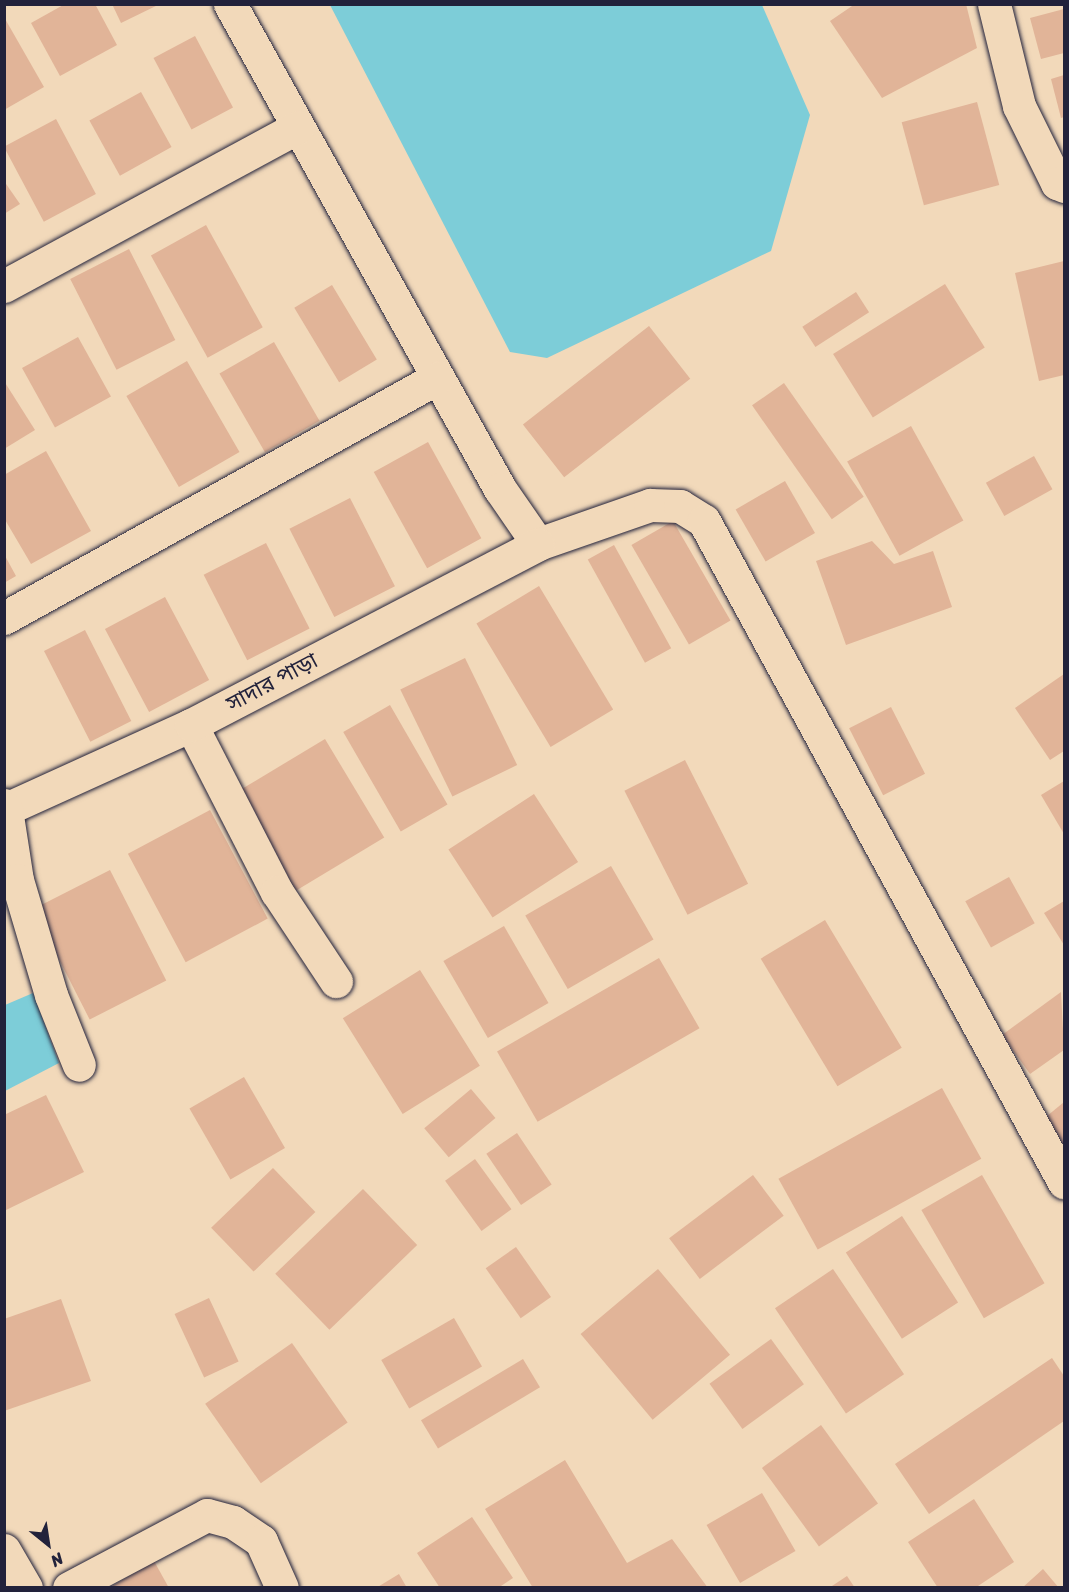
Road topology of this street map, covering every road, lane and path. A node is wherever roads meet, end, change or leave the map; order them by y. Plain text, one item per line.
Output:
1 (230, 4) edge
2 (994, 4) edge
3 (298, 127) junction
4 (1065, 186) edge
5 (4, 286) edge
6 (438, 377) junction
7 (538, 544) junction
8 (4, 618) edge
9 (191, 725) junction
10 (5, 807) edge
11 (336, 981) dead end
12 (79, 1065) dead end
13 (1065, 1182) edge
14 (4, 1550) edge
15 (26, 1587) edge
16 (69, 1587) edge
17 (282, 1587) edge

1 - 3 street
2 - 4 street
3 - 5 street
3 - 6 street
6 - 7 street
6 - 8 street
7 - 9 street, সাদার পাড়া
7 - 13 street, সাদার পাড়া
9 - 10 street, সাদার পাড়া
9 - 11 street
10 - 12 street
14 - 15 street
16 - 17 street

